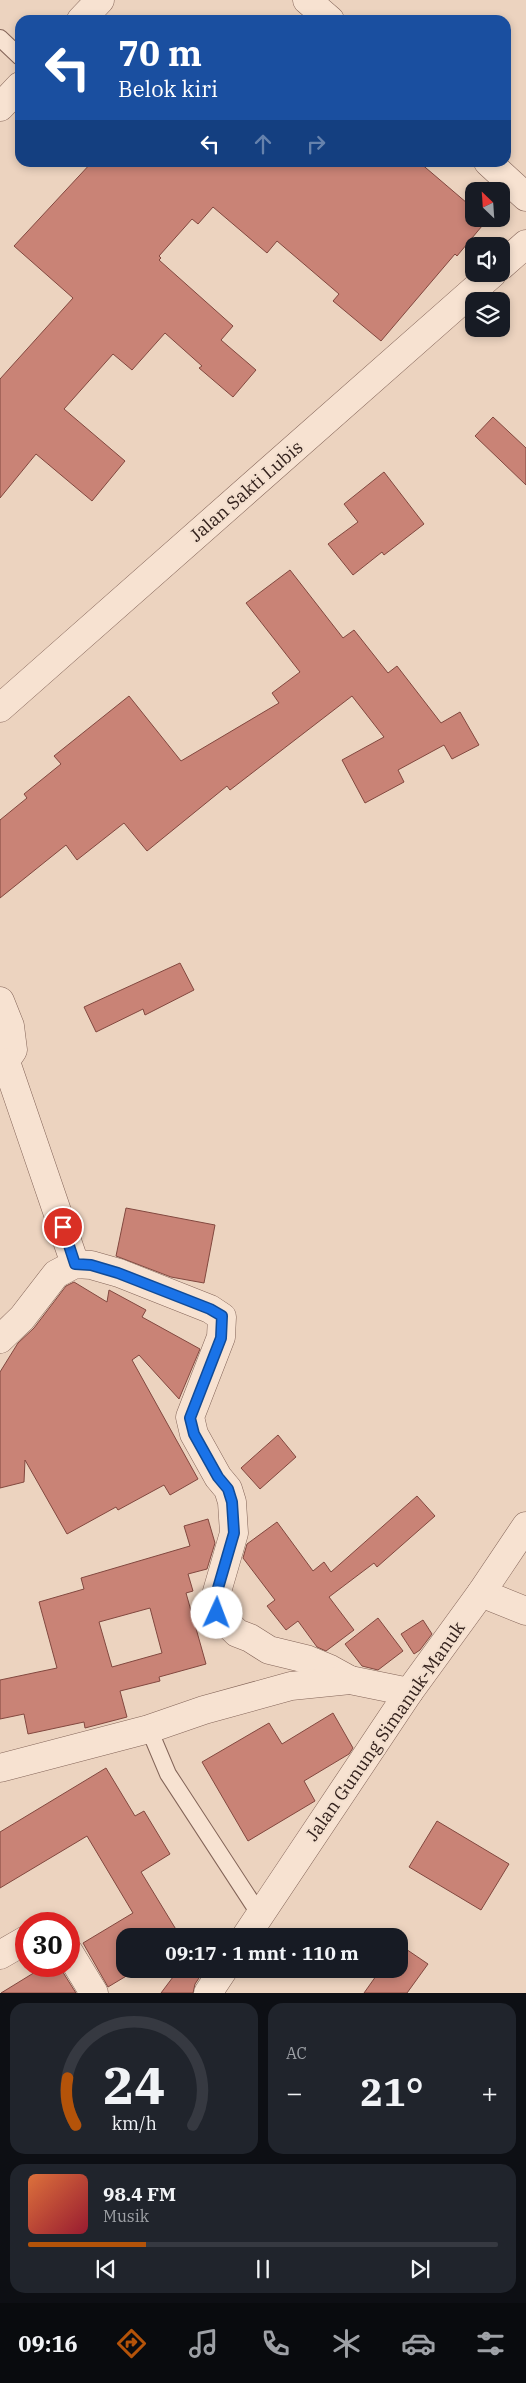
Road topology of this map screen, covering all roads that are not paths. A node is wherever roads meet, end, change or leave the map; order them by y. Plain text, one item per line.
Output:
1 (100, 0) edge
2 (307, 0) edge
3 (86, 15) edge
4 (324, 15) edge
5 (0, 38) edge
6 (15, 52) edge
7 (15, 91) edge
8 (0, 107) edge
9 (493, 167) edge
10 (526, 197) edge
11 (526, 244) edge
12 (510, 258) edge
13 (483, 282) edge
14 (0, 708) edge
15 (0, 1001) edge
16 (3, 1066) edge
17 (75, 1264) junction
18 (0, 1339) edge
19 (526, 1526) edge
20 (481, 1593) junction
21 (526, 1611) edge
22 (350, 1680) junction
23 (409, 1692) junction
24 (149, 1729) junction
25 (0, 1768) edge
26 (253, 1926) edge
27 (15, 1946) edge
28 (0, 1955) edge
29 (80, 1970) edge
30 (218, 1978) edge
31 (94, 1993) edge
32 (208, 1993) edge

1 - 3 street
2 - 4 street
5 - 6 lane
7 - 8 street
9 - 10 street
11 - 12 street
13 - 14 street, Jalan Sakti Lubis
15 - 16 street
16 - 17 street
17 - 18 street
17 - 22 street
19 - 20 street, Jalan Gunung Simanuk-Manuk
20 - 21 street
20 - 23 street, Jalan Gunung Simanuk-Manuk
22 - 23 street
22 - 24 street
23 - 26 street, Jalan Gunung Simanuk-Manuk
24 - 25 street
24 - 26 lane
27 - 28 street
29 - 31 street
30 - 32 street

